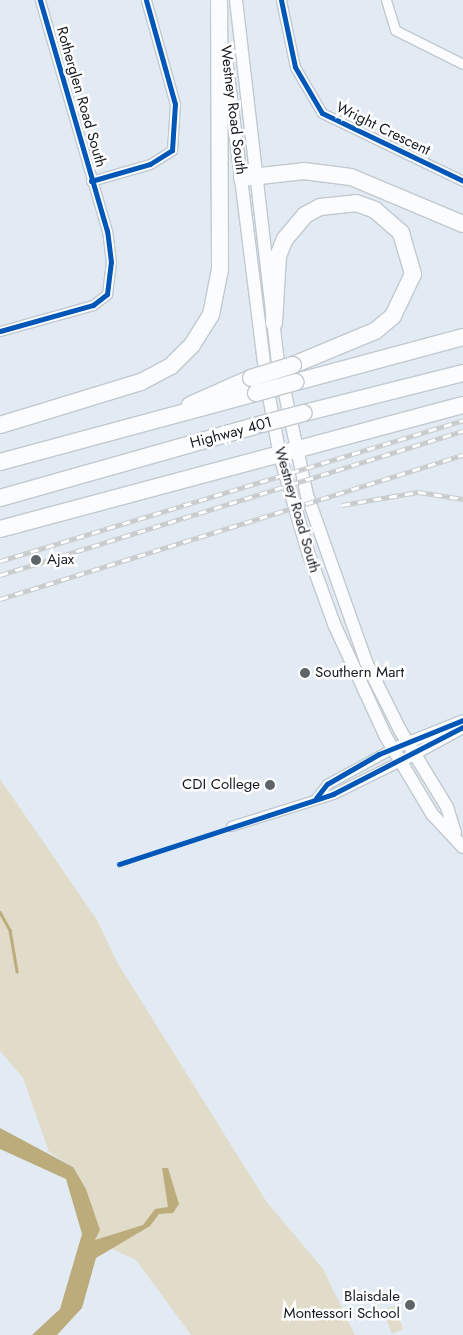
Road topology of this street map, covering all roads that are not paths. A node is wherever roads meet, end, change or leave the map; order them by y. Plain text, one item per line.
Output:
1 (40, 0) edge
2 (146, 0) edge
3 (219, 0) edge
4 (236, 0) edge
5 (281, 0) edge
6 (386, 0) edge
7 (463, 64) edge
8 (249, 177) junction
9 (92, 181) junction
10 (463, 181) edge
11 (463, 224) edge
12 (274, 323) junction
13 (0, 331) edge
14 (463, 337) edge
15 (463, 373) edge
16 (254, 386) junction
17 (463, 405) edge
18 (0, 425) edge
19 (297, 452) junction
20 (280, 456) junction
21 (0, 462) edge
22 (0, 498) edge
23 (0, 529) edge
24 (463, 720) edge
25 (463, 727) edge
26 (407, 742) junction
27 (393, 748) junction
28 (414, 754) junction
29 (400, 761) junction
30 (316, 798) junction
31 (231, 826) dead end
32 (455, 836) junction
33 (463, 847) edge

1 - 9 street, Rotherglen Road South
2 - 9 street
3 - 8 main road, Westney Road South
3 - 18 highway
4 - 8 main road, Westney Road South
5 - 10 street, Wright Crescent
6 - 7 street
8 - 11 highway
8 - 12 main road, Westney Road South
8 - 20 main road, Westney Road South
9 - 13 street, Rotherglen Road South
12 - 16 highway, bridge
12 - 19 main road, Westney Road South
14 - 16 highway, bridge
15 - 22 highway, Highway 401, bridge
16 - 21 highway
17 - 19 highway
19 - 20 highway
19 - 26 main road, Westney Road South
20 - 23 highway
20 - 27 main road, Westney Road South
24 - 26 street
25 - 28 street
26 - 27 street
26 - 28 main road, Westney Road South
27 - 29 main road, Westney Road South
27 - 30 street
28 - 29 street
28 - 32 main road, Westney Road South
29 - 30 street
29 - 32 main road, Westney Road South
30 - 31 street
32 - 33 main road, Westney Road South

